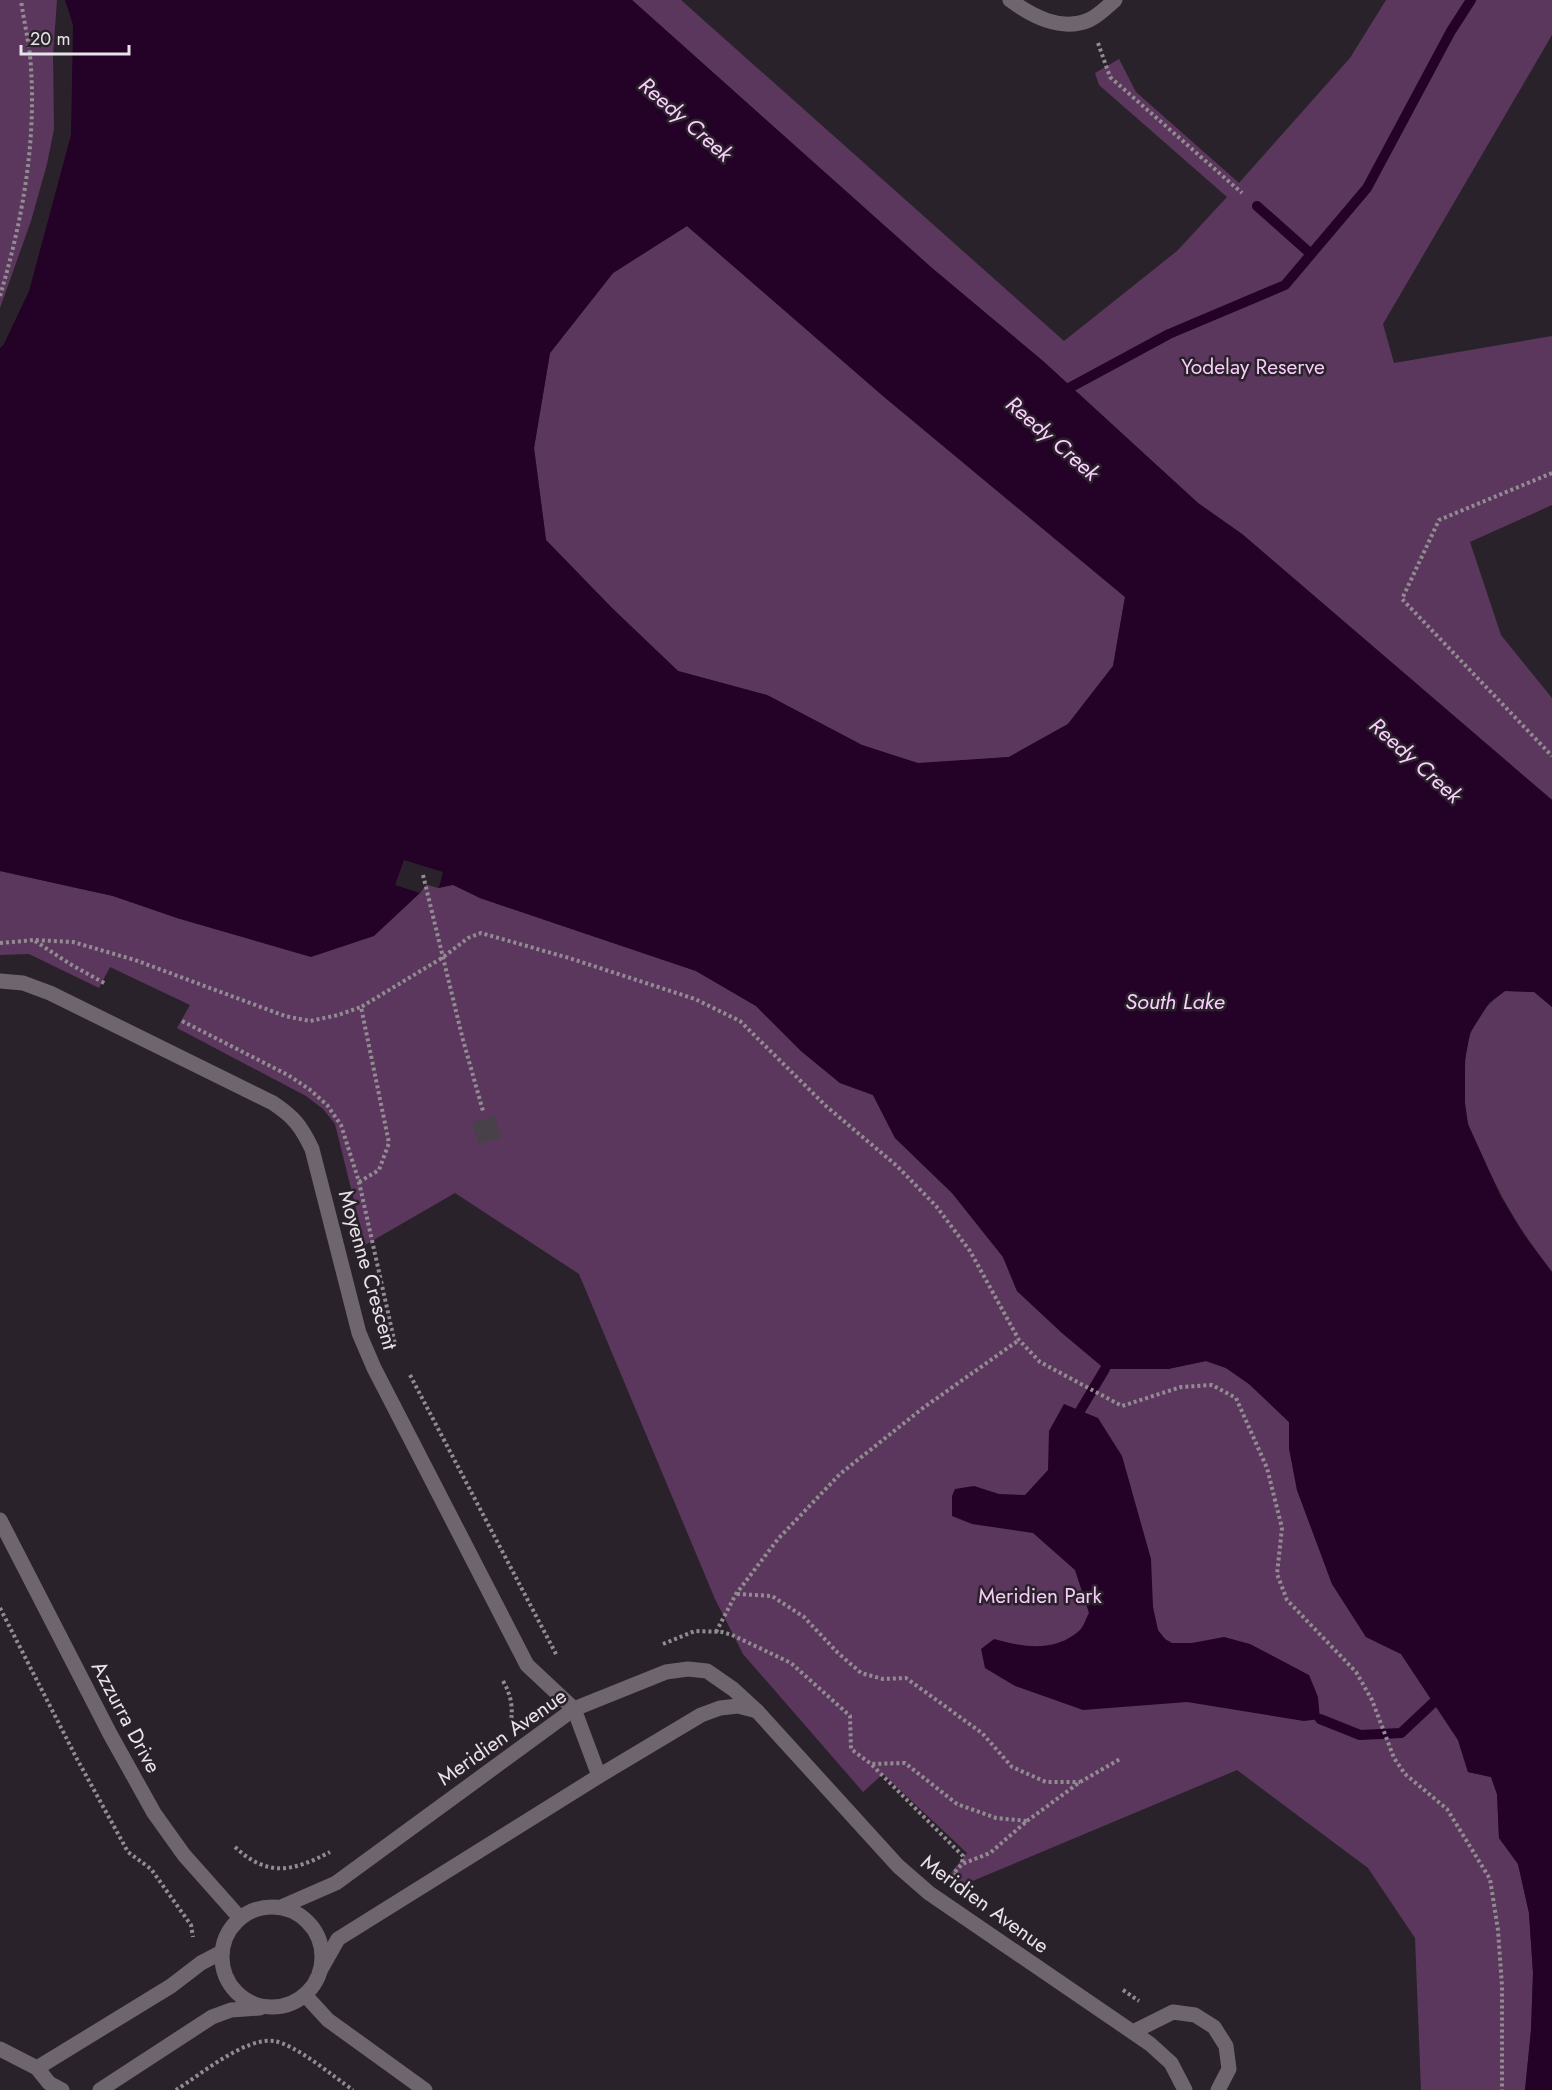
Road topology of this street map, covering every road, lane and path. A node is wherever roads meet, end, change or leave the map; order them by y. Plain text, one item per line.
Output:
1 (21, 0) edge
2 (1010, 0) edge
3 (1115, 0) edge
4 (1090, 20) junction
5 (1242, 193) dead end
6 (0, 296) edge
7 (1552, 473) edge
8 (1552, 756) edge
9 (423, 875) dead end
10 (34, 940) junction
11 (0, 944) edge
12 (442, 958) junction
13 (0, 981) edge
14 (106, 984) dead end
15 (361, 1006) junction
16 (182, 1021) dead end
17 (483, 1111) dead end
18 (359, 1182) junction
19 (1019, 1340) junction
20 (399, 1353) dead end
21 (409, 1372) dead end
22 (0, 1520) edge
23 (736, 1594) junction
24 (0, 1608) edge
25 (716, 1632) junction
26 (662, 1645) dead end
27 (559, 1659) dead end
28 (500, 1675) dead end
29 (574, 1709) junction
30 (757, 1711) junction
31 (511, 1724) dead end
32 (1119, 1759) dead end
33 (871, 1764) junction
34 (599, 1776) junction
35 (1080, 1782) junction
36 (1027, 1821) junction
37 (235, 1847) dead end
38 (337, 1848) dead end
39 (962, 1864) junction
40 (963, 1881) dead end
41 (281, 1907) junction
42 (240, 1918) junction
43 (193, 1940) dead end
44 (222, 1952) junction
45 (321, 1969) junction
46 (1122, 1990) dead end
47 (305, 1995) junction
48 (1141, 2002) dead end
49 (269, 2008) junction
50 (1133, 2032) junction
51 (0, 2049) edge
52 (37, 2068) junction
53 (62, 2090) edge
54 (100, 2090) edge
55 (176, 2090) edge
56 (352, 2090) edge
57 (425, 2090) edge
58 (1185, 2090) edge
59 (1218, 2090) edge
60 (1502, 2090) edge

1 - 6 path
2 - 4 street
3 - 4 street
4 - 5 path
7 - 8 path
9 - 12 path
10 - 11 path
10 - 14 path
10 - 15 path
12 - 15 path
12 - 17 path
12 - 19 path
13 - 29 street, Moyenne Crescent
15 - 18 path
16 - 18 path
18 - 20 path
19 - 23 path
19 - 60 path
21 - 27 path
22 - 42 street, Azzurra Drive
23 - 25 path
23 - 35 path
24 - 43 path
25 - 26 path
25 - 33 path
28 - 31 path
29 - 30 street, Meridien Avenue
29 - 34 street, Moyenne Crescent
29 - 41 street, Meridien Avenue
30 - 34 street
30 - 50 street, Meridien Avenue
32 - 35 path
33 - 36 path
33 - 39 path
34 - 45 street
35 - 36 path
36 - 39 path
37 - 38 path
39 - 40 path
41 - 42 street
41 - 45 street
42 - 44 street
44 - 49 street
44 - 52 street
45 - 47 street
46 - 48 path
47 - 49 street
47 - 57 street
49 - 54 street
50 - 58 street, Meridien Avenue
50 - 59 street
51 - 52 street
52 - 53 street
55 - 56 path

